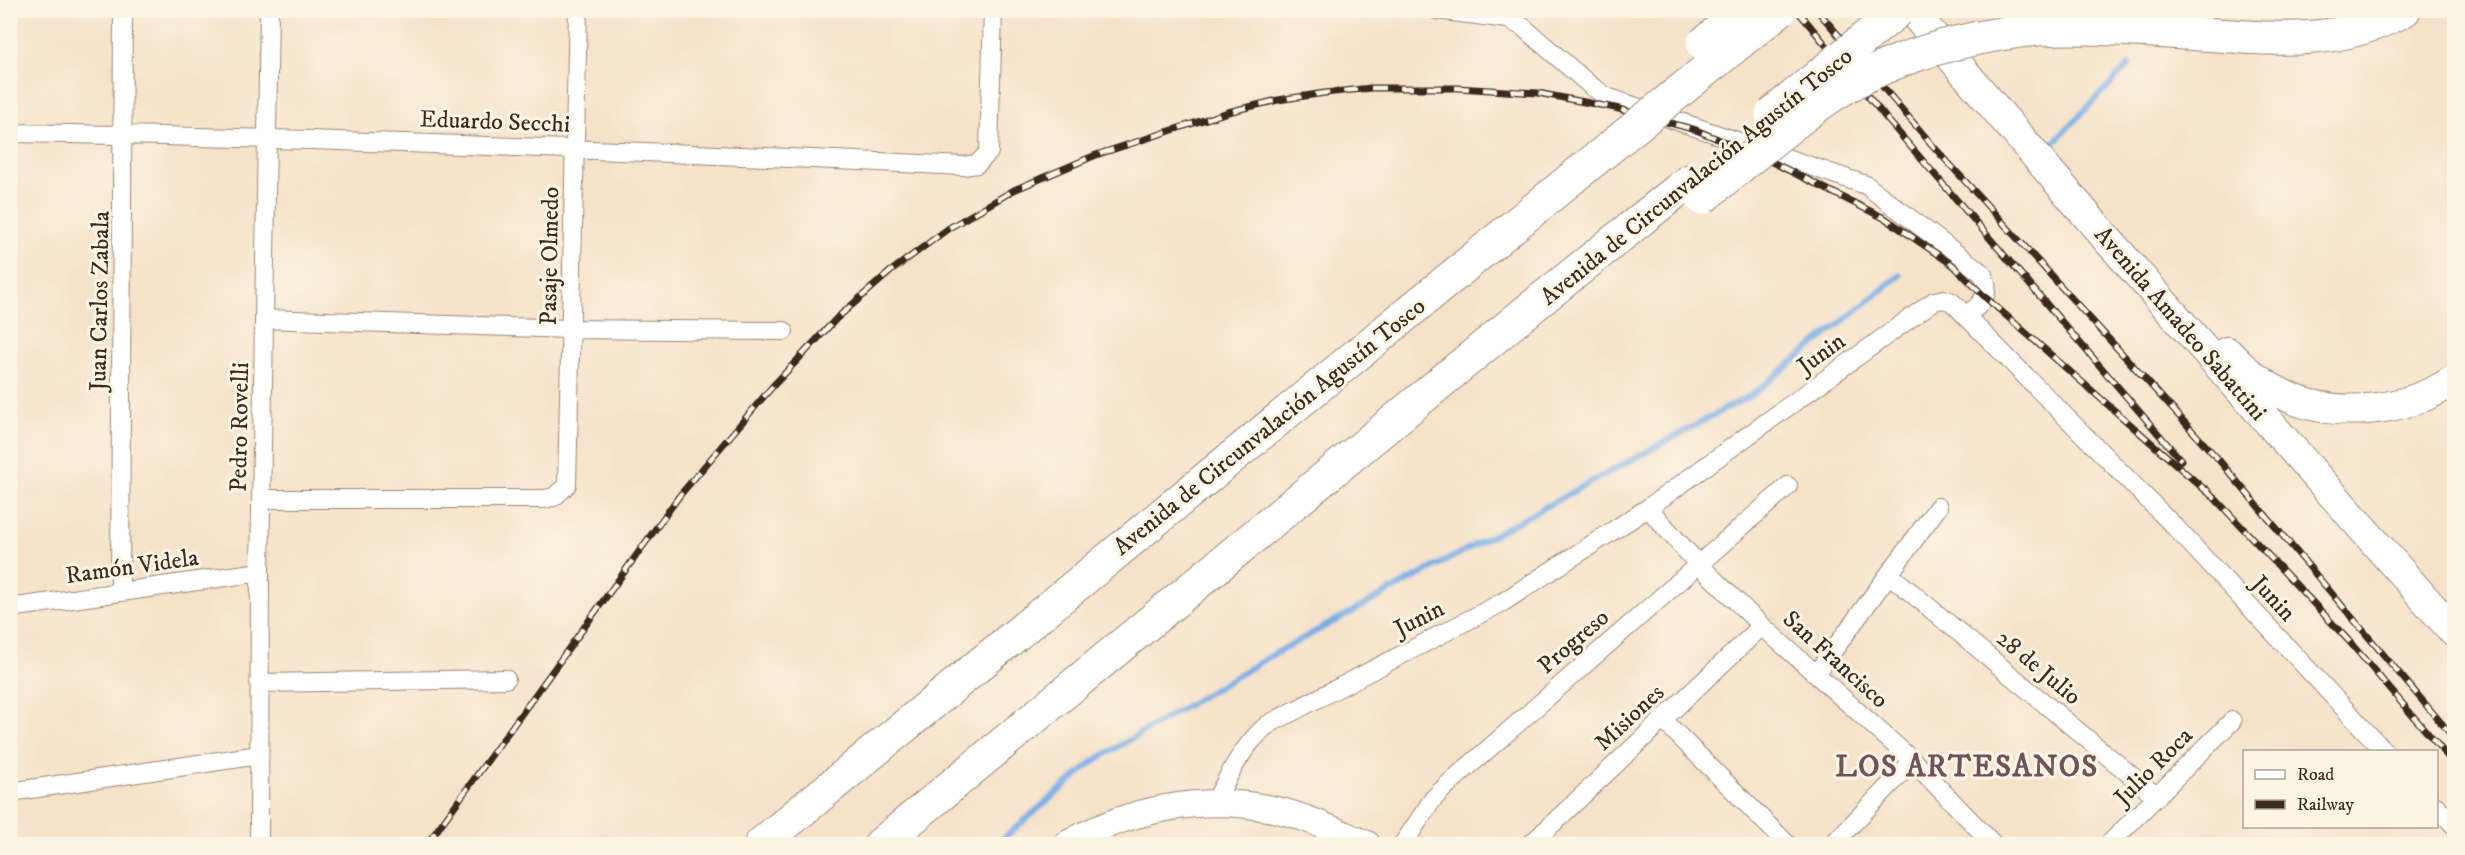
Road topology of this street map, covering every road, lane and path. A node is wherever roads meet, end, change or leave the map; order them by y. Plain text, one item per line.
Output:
1 (123, 10) edge
2 (269, 10) edge
3 (578, 10) edge
4 (993, 10) edge
5 (1437, 10) edge
6 (1743, 10) edge
7 (1780, 10) edge
8 (2404, 10) edge
9 (1912, 14) edge
10 (1959, 65) junction
11 (10, 133) edge
12 (124, 135) junction
13 (267, 138) junction
14 (575, 147) junction
15 (1565, 171) junction
16 (1695, 189) junction
17 (1965, 315) junction
18 (264, 319) junction
19 (571, 329) junction
20 (784, 331) dead end
21 (2454, 380) edge
22 (1788, 486) dead end
23 (261, 499) junction
24 (1938, 507) dead end
25 (1648, 508) junction
26 (1698, 564) junction
27 (260, 572) junction
28 (1890, 575) junction
29 (120, 592) junction
30 (10, 608) edge
31 (1762, 626) junction
32 (2454, 632) edge
33 (1816, 674) junction
34 (506, 679) dead end
35 (259, 683) junction
36 (1053, 702) junction
37 (1662, 719) junction
38 (2232, 721) dead end
39 (2383, 750) edge
40 (259, 754) junction
41 (1913, 761) junction
42 (10, 792) edge
43 (2157, 796) junction
44 (1215, 802) junction
45 (2438, 808) edge
46 (2454, 825) edge
47 (259, 844) edge
48 (761, 844) edge
49 (881, 844) edge
50 (913, 844) edge
51 (1067, 844) edge
52 (1367, 844) edge
53 (1403, 844) edge
54 (1531, 844) edge
55 (1787, 844) edge
56 (1833, 844) edge
57 (1994, 844) edge
58 (2109, 844) edge

1 - 12 street, Juan Carlos Zabala
2 - 13 street, Pedro Rovelli
3 - 14 street, Pasaje Olmedo
4 - 14 street, Eduardo Secchi
5 - 17 street
6 - 15 highway, bridge
7 - 15 highway, Avenida de Circunvalación Agustín Tosco, bridge
8 - 16 highway, bridge
9 - 10 main road, Avenida Amadeo Sabattini
9 - 16 highway, Avenida de Circunvalación Agustín Tosco, bridge
10 - 21 main road
10 - 32 main road, Avenida Amadeo Sabattini
11 - 12 street, Eduardo Secchi
12 - 13 street, Eduardo Secchi
12 - 29 street, Juan Carlos Zabala
13 - 14 street, Eduardo Secchi
13 - 18 street, Pedro Rovelli
14 - 19 street, Pasaje Olmedo
15 - 48 highway, Avenida de Circunvalación Agustín Tosco
16 - 36 highway, Avenida de Circunvalación Agustín Tosco
17 - 25 street, Junin
17 - 39 street, Junin
18 - 19 street
18 - 23 street, Pedro Rovelli
19 - 20 street
19 - 23 street, Pasaje Olmedo
22 - 26 street, Progreso
23 - 27 street, Pedro Rovelli
24 - 28 street
25 - 26 street, San Francisco
25 - 44 street, Junin
26 - 31 street, San Francisco
26 - 53 street, Progreso
27 - 29 street, Ramón Videla
27 - 35 street, Pedro Rovelli
28 - 33 street
28 - 43 street, 28 de Julio
29 - 30 street, Ramón Videla
31 - 33 street, San Francisco
31 - 37 street, Misiones
33 - 41 street, San Francisco
34 - 35 street
35 - 40 street, Pedro Rovelli
36 - 49 highway, Avenida de Circunvalación Agustín Tosco
36 - 50 highway
37 - 54 street, Misiones
37 - 55 street
38 - 43 street, Julio Roca
40 - 42 street
40 - 47 street, Pedro Rovelli
41 - 56 street
41 - 57 street, San Francisco
43 - 58 street, Julio Roca
44 - 51 main road
44 - 52 main road
45 - 46 street

